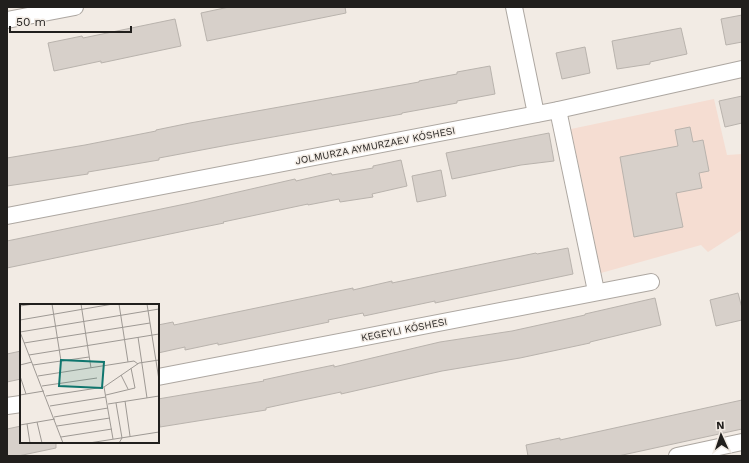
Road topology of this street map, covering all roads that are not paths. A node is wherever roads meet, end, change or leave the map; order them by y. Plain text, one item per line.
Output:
1 (75, 7) edge
2 (514, 7) edge
3 (7, 20) edge
4 (742, 69) edge
5 (558, 110) junction
6 (536, 114) junction
7 (7, 216) edge
8 (651, 282) dead end
9 (596, 291) junction
10 (159, 377) edge
11 (20, 404) edge
12 (7, 406) edge
13 (742, 442) edge
14 (677, 456) edge

1 - 3 street
2 - 6 street
4 - 5 street, JOLMURZA AYMURZAEV KÓSHESI
5 - 6 street, JOLMURZA AYMURZAEV KÓSHESI
5 - 9 street
6 - 7 street, JOLMURZA AYMURZAEV KÓSHESI
8 - 9 street, KEGEYLI KÓSHESI
9 - 10 street, KEGEYLI KÓSHESI
11 - 12 street
13 - 14 street

